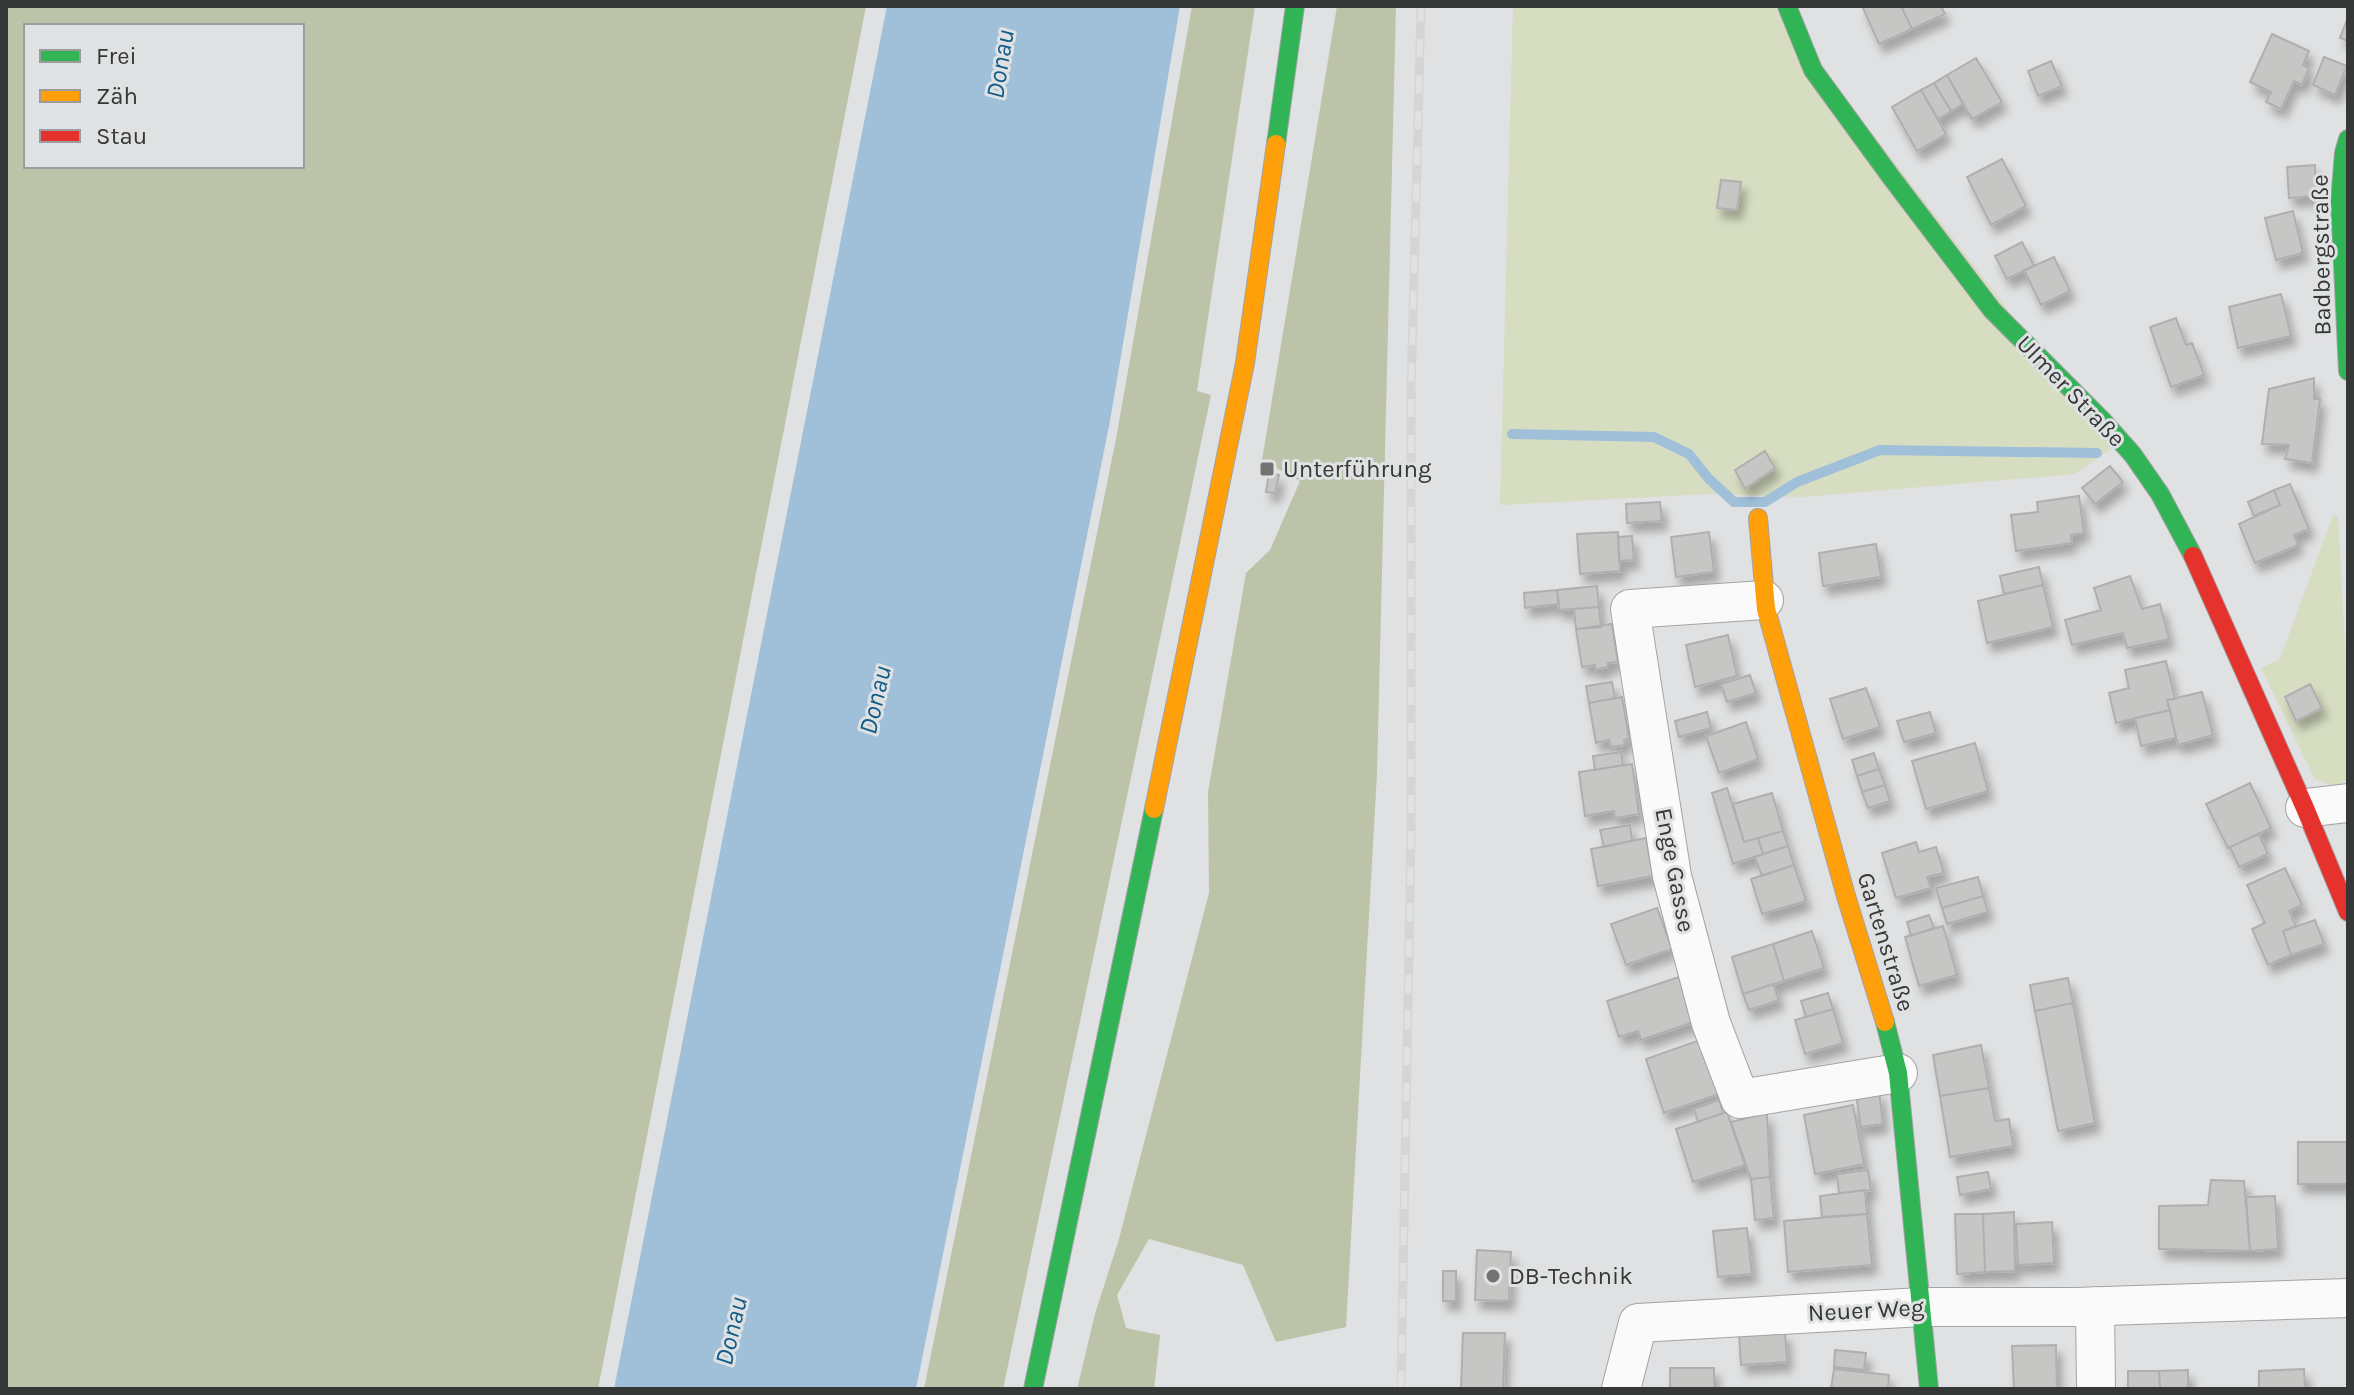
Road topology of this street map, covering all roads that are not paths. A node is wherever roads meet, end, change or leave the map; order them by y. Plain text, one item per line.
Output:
1 (1295, 6) edge
2 (1787, 6) edge
3 (2348, 139) edge
4 (2348, 371) edge
5 (1758, 518) dead end
6 (1764, 600) junction
7 (2348, 803) edge
8 (2305, 808) junction
9 (2348, 912) edge
10 (1898, 1073) junction
11 (2348, 1298) edge
12 (2095, 1306) junction
13 (1922, 1307) junction
14 (1033, 1389) edge
15 (1621, 1389) edge
16 (1929, 1389) edge
17 (2096, 1389) edge

1 - 14 street
2 - 8 street, Ulmer Straße
3 - 4 street, Badbergstraße
5 - 6 street, Gartenstraße
6 - 10 street, Gartenstraße
6 - 10 street, Enge Gasse
7 - 8 street
8 - 9 street, Ulmer Straße
10 - 13 street, Gartenstraße
11 - 12 street, Neuer Weg
12 - 13 street, Neuer Weg
12 - 17 street
13 - 15 street, Neuer Weg
13 - 16 street, Gartenstraße

